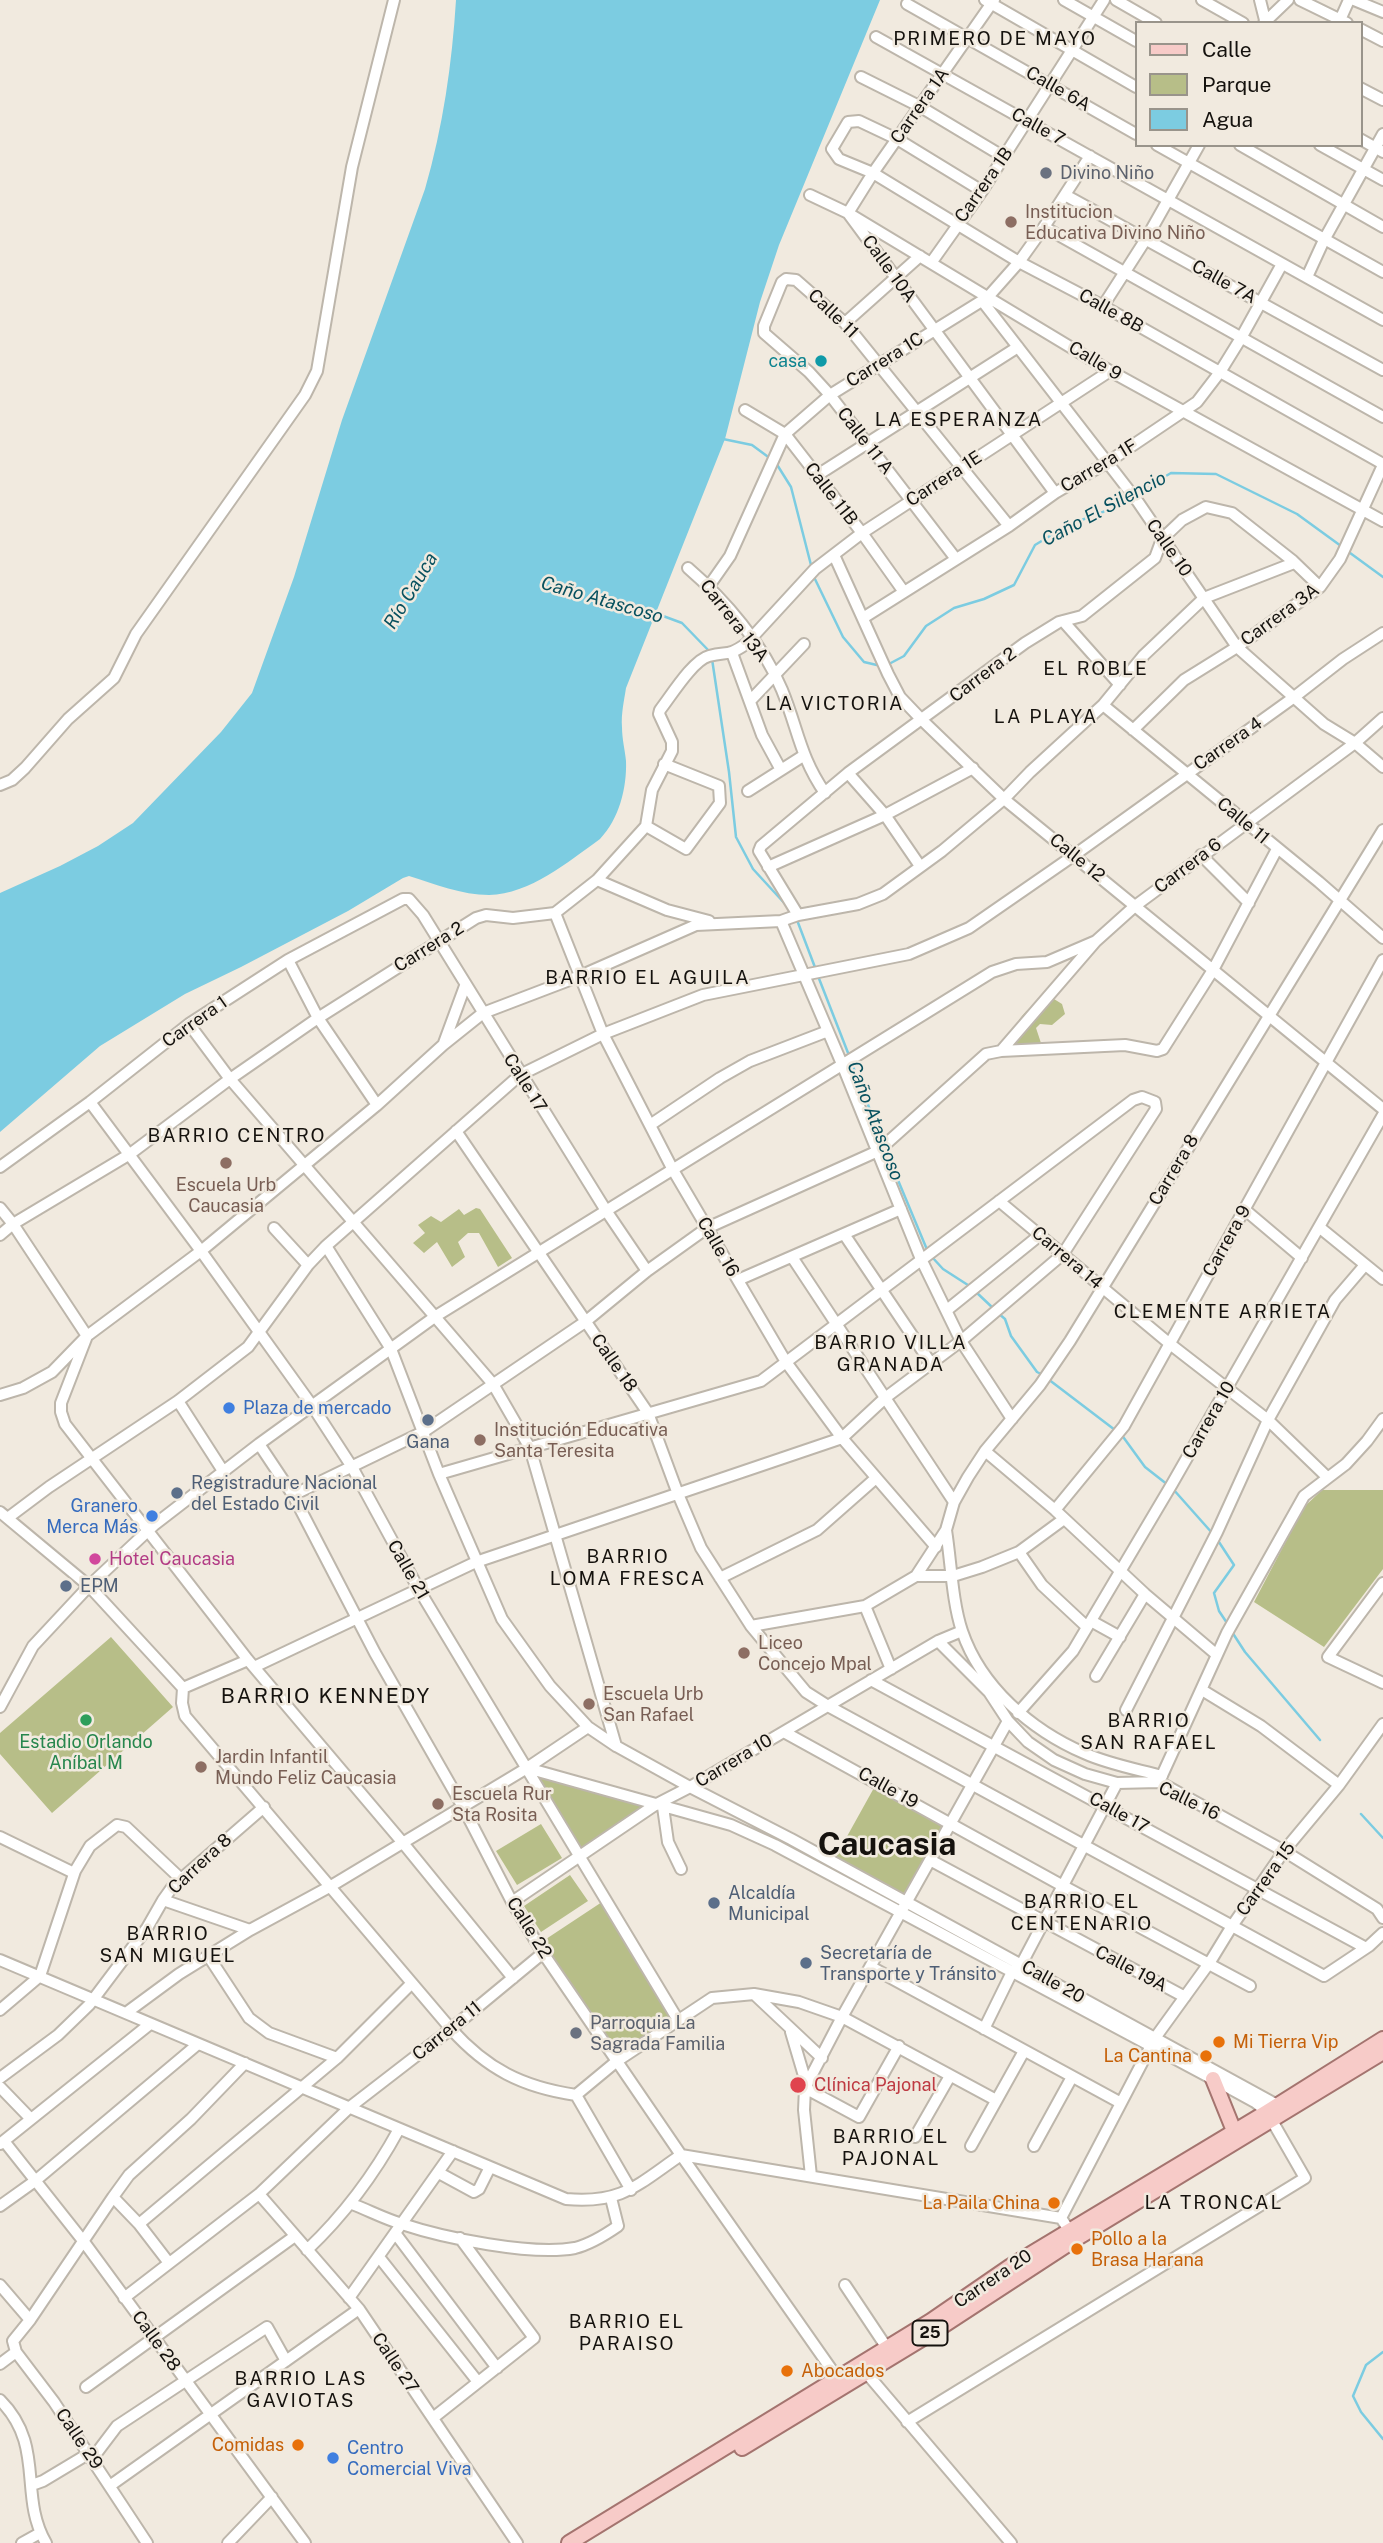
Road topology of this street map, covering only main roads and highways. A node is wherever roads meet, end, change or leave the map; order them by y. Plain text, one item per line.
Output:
1 (1383, 2039) edge
2 (1383, 2052) edge
3 (1213, 2079) road end
4 (1275, 2113) junction
5 (1234, 2131) junction
6 (863, 2368) junction
7 (840, 2382) junction
8 (569, 2543) edge
9 (585, 2543) edge

1 - 4 main road, Carrera 20 / 25
2 - 4 main road, Carrera 20 / 25
3 - 5 main road
4 - 5 main road, Carrera 20 / 25
4 - 6 main road, Carrera 20 / 25
5 - 6 main road, Carrera 20 / 25
6 - 7 main road, Carrera 20 / 25
7 - 8 main road, Carrera 20 / 25
7 - 9 main road, Carrera 20 / 25

